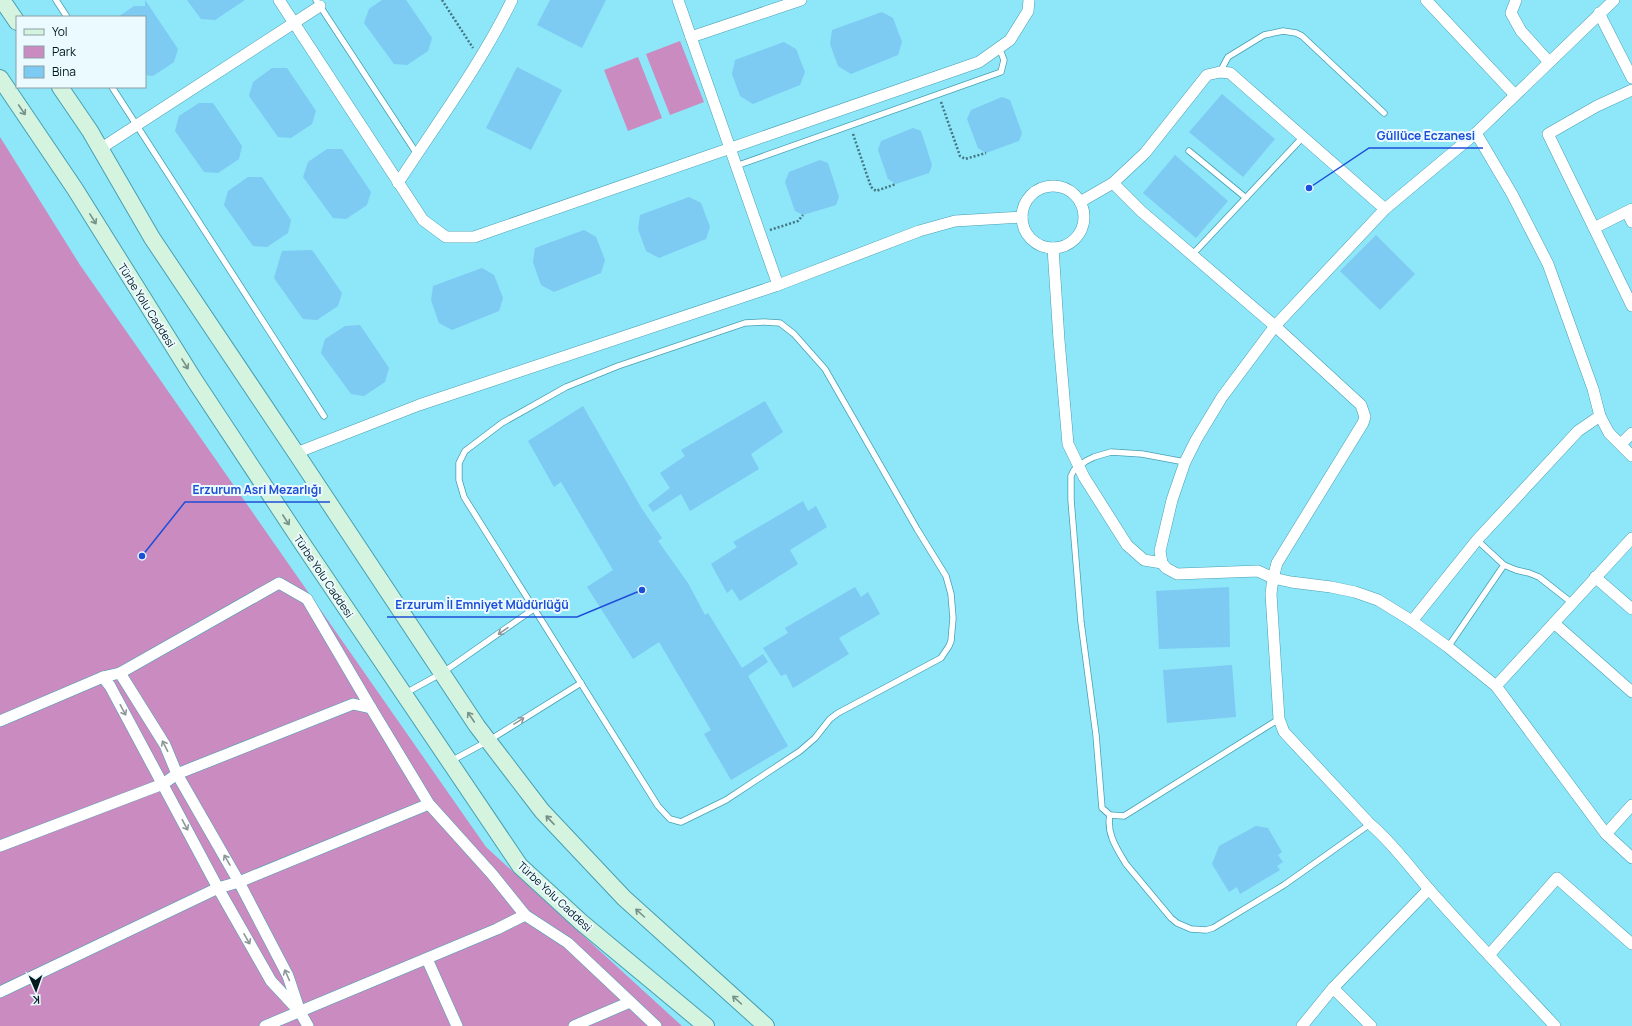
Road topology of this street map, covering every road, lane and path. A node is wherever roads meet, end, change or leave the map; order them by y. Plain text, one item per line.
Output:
1 (2, 0) edge
2 (56, 0) edge
3 (279, 0) edge
4 (442, 0) edge
5 (512, 0) edge
6 (678, 0) edge
7 (801, 0) edge
8 (1029, 0) edge
9 (1426, 0) edge
10 (1516, 0) edge
11 (1614, 0) edge
12 (318, 3) edge
13 (1599, 13) junction
14 (66, 16) edge
15 (16, 21) edge
16 (294, 23) junction
17 (691, 36) junction
18 (999, 47) junction
19 (480, 58) junction
20 (1549, 62) junction
21 (1220, 72) junction
22 (0, 78) edge
23 (1632, 78) edge
24 (61, 88) edge
25 (113, 88) edge
26 (1632, 90) edge
27 (938, 94) junction
28 (1515, 95) junction
29 (1384, 113) dead end
30 (137, 125) junction
31 (850, 125) junction
32 (1476, 133) junction
33 (1304, 138) junction
34 (730, 148) junction
35 (100, 149) junction
36 (1189, 150) dead end
37 (986, 153) dead end
38 (417, 154) junction
39 (736, 166) junction
40 (398, 183) junction
41 (1113, 183) junction
42 (896, 184) dead end
43 (1246, 198) junction
44 (1080, 202) junction
45 (1385, 209) junction
46 (1629, 211) edge
47 (803, 215) dead end
48 (1022, 217) junction
49 (1632, 222) edge
50 (1594, 228) junction
51 (760, 234) junction
52 (1053, 248) junction
53 (1192, 255) junction
54 (778, 285) junction
55 (1632, 306) edge
56 (1275, 326) junction
57 (324, 416) dead end
58 (1600, 416) junction
59 (1632, 433) edge
60 (1621, 444) junction
61 (296, 453) junction
62 (1632, 456) edge
63 (1185, 462) junction
64 (1078, 466) junction
65 (1632, 538) edge
66 (1477, 540) junction
67 (1162, 563) junction
68 (1504, 565) junction
69 (1595, 577) junction
70 (1273, 578) junction
71 (1572, 603) junction
72 (535, 608) junction
73 (1632, 609) edge
74 (1412, 621) junction
75 (1554, 623) junction
76 (1448, 647) junction
77 (120, 673) junction
78 (442, 673) junction
79 (103, 677) junction
80 (581, 683) junction
81 (1496, 686) junction
82 (1632, 692) edge
83 (403, 694) junction
84 (371, 708) junction
85 (1279, 719) junction
86 (0, 721) edge
87 (488, 741) junction
88 (449, 762) junction
89 (177, 774) junction
90 (163, 784) junction
91 (430, 804) junction
92 (1632, 805) edge
93 (1110, 816) junction
94 (1370, 824) junction
95 (1606, 834) junction
96 (0, 846) edge
97 (1632, 858) edge
98 (239, 882) junction
99 (218, 888) junction
100 (1429, 889) junction
101 (525, 915) junction
102 (1632, 944) edge
103 (1489, 955) junction
104 (427, 959) junction
105 (1333, 988) junction
106 (0, 992) edge
107 (630, 1002) junction
108 (300, 1012) junction
109 (265, 1026) edge
110 (308, 1026) edge
111 (457, 1026) edge
112 (574, 1026) edge
113 (656, 1026) edge
114 (706, 1026) edge
115 (766, 1026) edge
116 (1302, 1026) edge
117 (1371, 1026) edge
118 (1555, 1026) edge

1 - 15 street
2 - 14 lane
3 - 16 street
4 - 19 path
5 - 19 street
6 - 17 street
7 - 17 street
8 - 18 street
9 - 28 street
10 - 20 street
11 - 13 street
12 - 16 street
12 - 38 lane
13 - 20 street
13 - 23 street
16 - 30 street
16 - 40 street
17 - 34 street
18 - 27 lane
18 - 34 street
19 - 38 street
20 - 28 street
21 - 29 lane
21 - 33 street
21 - 41 street
22 -> 83 street, Türbe Yolu Caddesi
24 - 35 street
25 - 30 lane
26 - 50 street
27 - 31 lane
27 - 37 path
28 - 32 street
30 - 35 street
30 - 57 lane
31 - 39 lane
31 - 42 path
32 - 45 street
32 - 58 street
33 - 43 lane
33 - 45 street
34 - 39 street
34 - 40 street
35 - 61 street
36 - 43 lane
38 - 40 street
39 - 51 street
41 - 44 street
41 - 53 street
43 - 53 lane
44 - 48 street
44 - 52 street
45 - 56 street
46 - 49 street
46 - 50 street
47 - 51 path
48 - 52 street
48 - 54 street
50 - 55 street
51 - 54 street
52 - 64 street
53 - 56 street
54 - 61 street
56 - 63 street
56 - 70 street
58 - 60 street
58 - 66 street
59 - 60 street
60 - 62 street
61 - 78 street
63 - 64 lane
63 - 67 street
64 - 67 street
64 - 93 lane
65 - 69 street
66 - 68 lane
66 - 74 street
67 - 70 street
68 - 71 lane
68 - 76 lane
69 - 71 street
69 - 73 street
70 - 74 street
70 - 85 street
71 - 75 street
72 -> 78 lane
72 - 80 lane
72 - 80 lane
74 - 76 street
75 - 81 street
75 - 82 street
76 - 81 street
77 - 79 street
77 - 84 street
89 -> 77 street
78 - 83 lane
87 -> 78 street
79 - 86 street
79 -> 90 street
87 -> 80 lane
81 - 95 street
83 - 88 street, Türbe Yolu Caddesi
84 - 89 street
84 - 91 street
85 - 93 lane
85 - 94 street
87 - 88 lane
115 -> 87 street
88 - 114 street, Türbe Yolu Caddesi
89 - 90 street
98 -> 89 street
90 - 96 street
90 -> 99 street
91 - 98 street
91 - 101 street
92 - 95 street
93 - 94 lane
94 - 100 street
95 - 97 street
98 - 99 street
108 -> 98 street
99 - 106 street
99 -> 108 street
100 - 103 street
100 - 105 street
101 - 104 street
101 - 107 street
102 - 103 street
103 - 118 street
104 - 108 street
104 - 111 street
105 - 116 street
105 - 117 street
107 - 112 street
107 - 113 street
108 - 109 street
108 - 110 street

